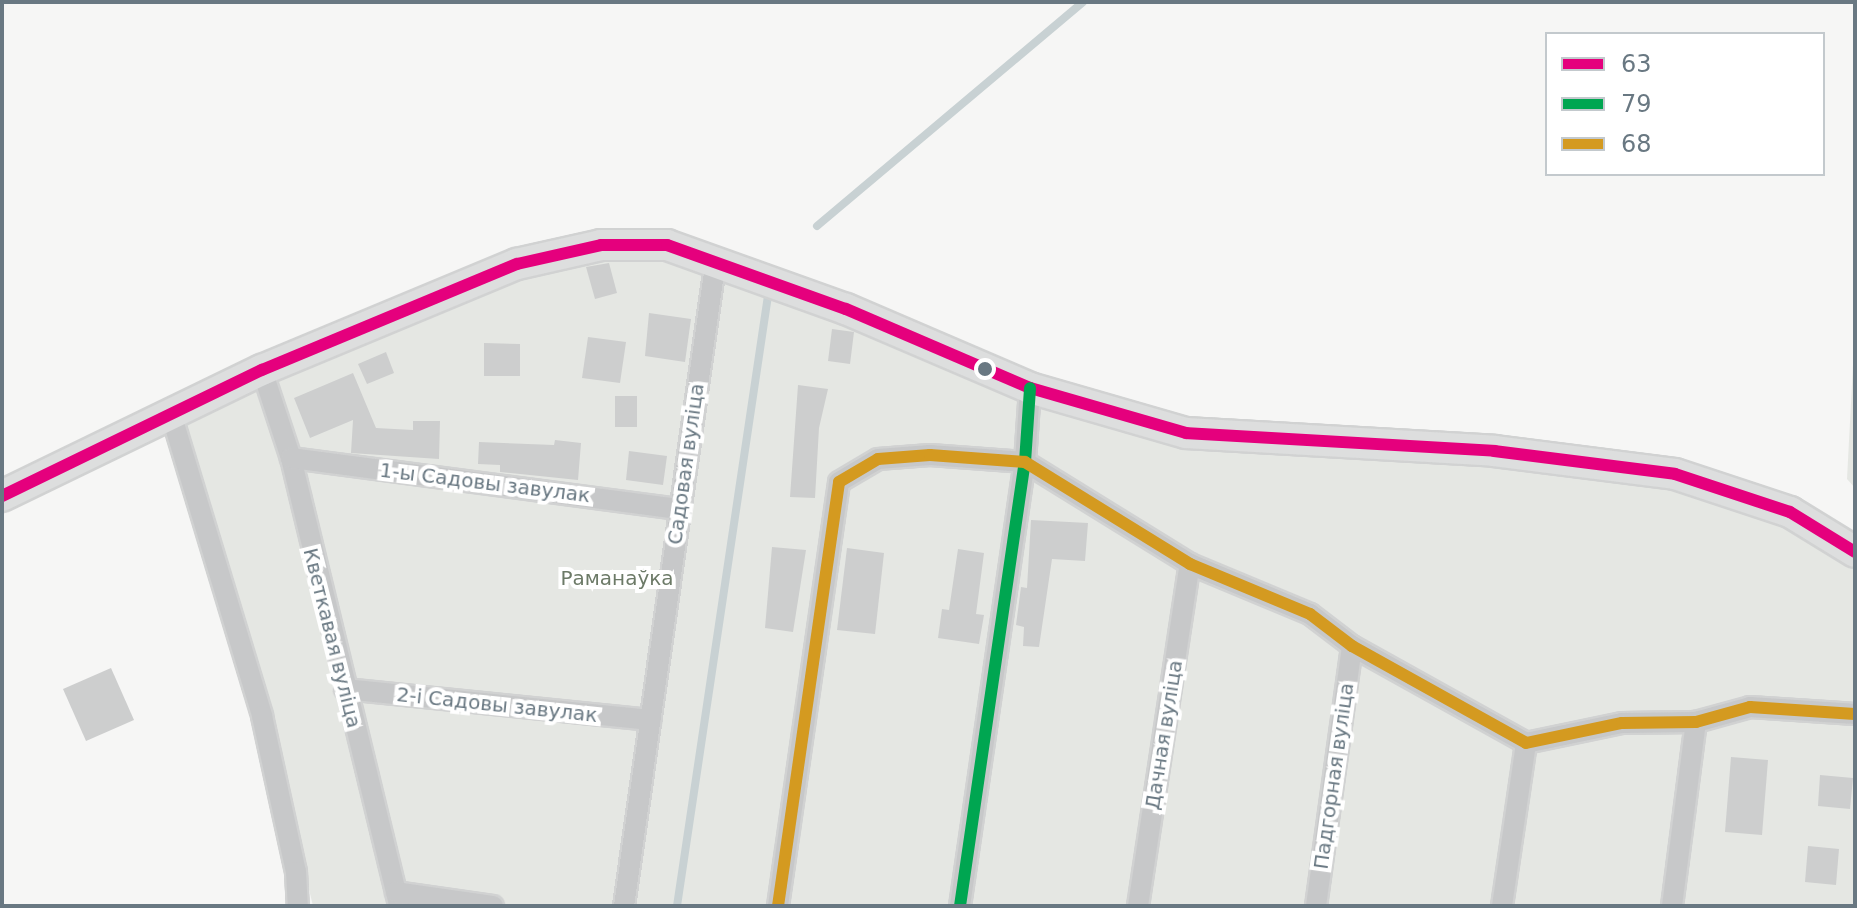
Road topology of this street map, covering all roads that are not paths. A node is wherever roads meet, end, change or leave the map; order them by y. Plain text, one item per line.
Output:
1 (716, 259) junction
2 (262, 370) junction
3 (1030, 388) junction
4 (172, 417) junction
5 (291, 458) junction
6 (1025, 462) junction
7 (2, 496) edge
8 (680, 509) junction
9 (1855, 552) edge
10 (1190, 564) junction
11 (1352, 646) junction
12 (345, 689) junction
13 (1855, 714) edge
14 (650, 720) junction
15 (1696, 722) junction
16 (1526, 743) junction
17 (397, 899) edge
18 (298, 906) edge
19 (493, 906) edge
20 (624, 906) edge
21 (778, 906) edge
22 (960, 906) edge
23 (1138, 906) edge
24 (1316, 906) edge
25 (1502, 906) edge
26 (1672, 906) edge

1 - 2 main road
1 - 3 main road
1 - 8 street, Садовая вуліца
2 - 4 main road
2 - 5 street, Кветкавая вуліца
3 - 6 street
3 - 9 main road
4 - 7 main road
4 - 18 street
5 - 8 street, 1-ы Садовы завулак
5 - 12 street, Кветкавая вуліца
6 - 10 street
6 - 21 street
6 - 22 street
8 - 14 street, Садовая вуліца
10 - 11 street
10 - 23 street, Дачная вуліца
11 - 16 street
11 - 24 street, Падгорная вуліца
12 - 14 street, 2-і Садовы завулак
12 - 17 street, Кветкавая вуліца
13 - 15 street
14 - 20 street, Садовая вуліца
15 - 16 street
15 - 26 street
16 - 25 street
17 - 19 street

